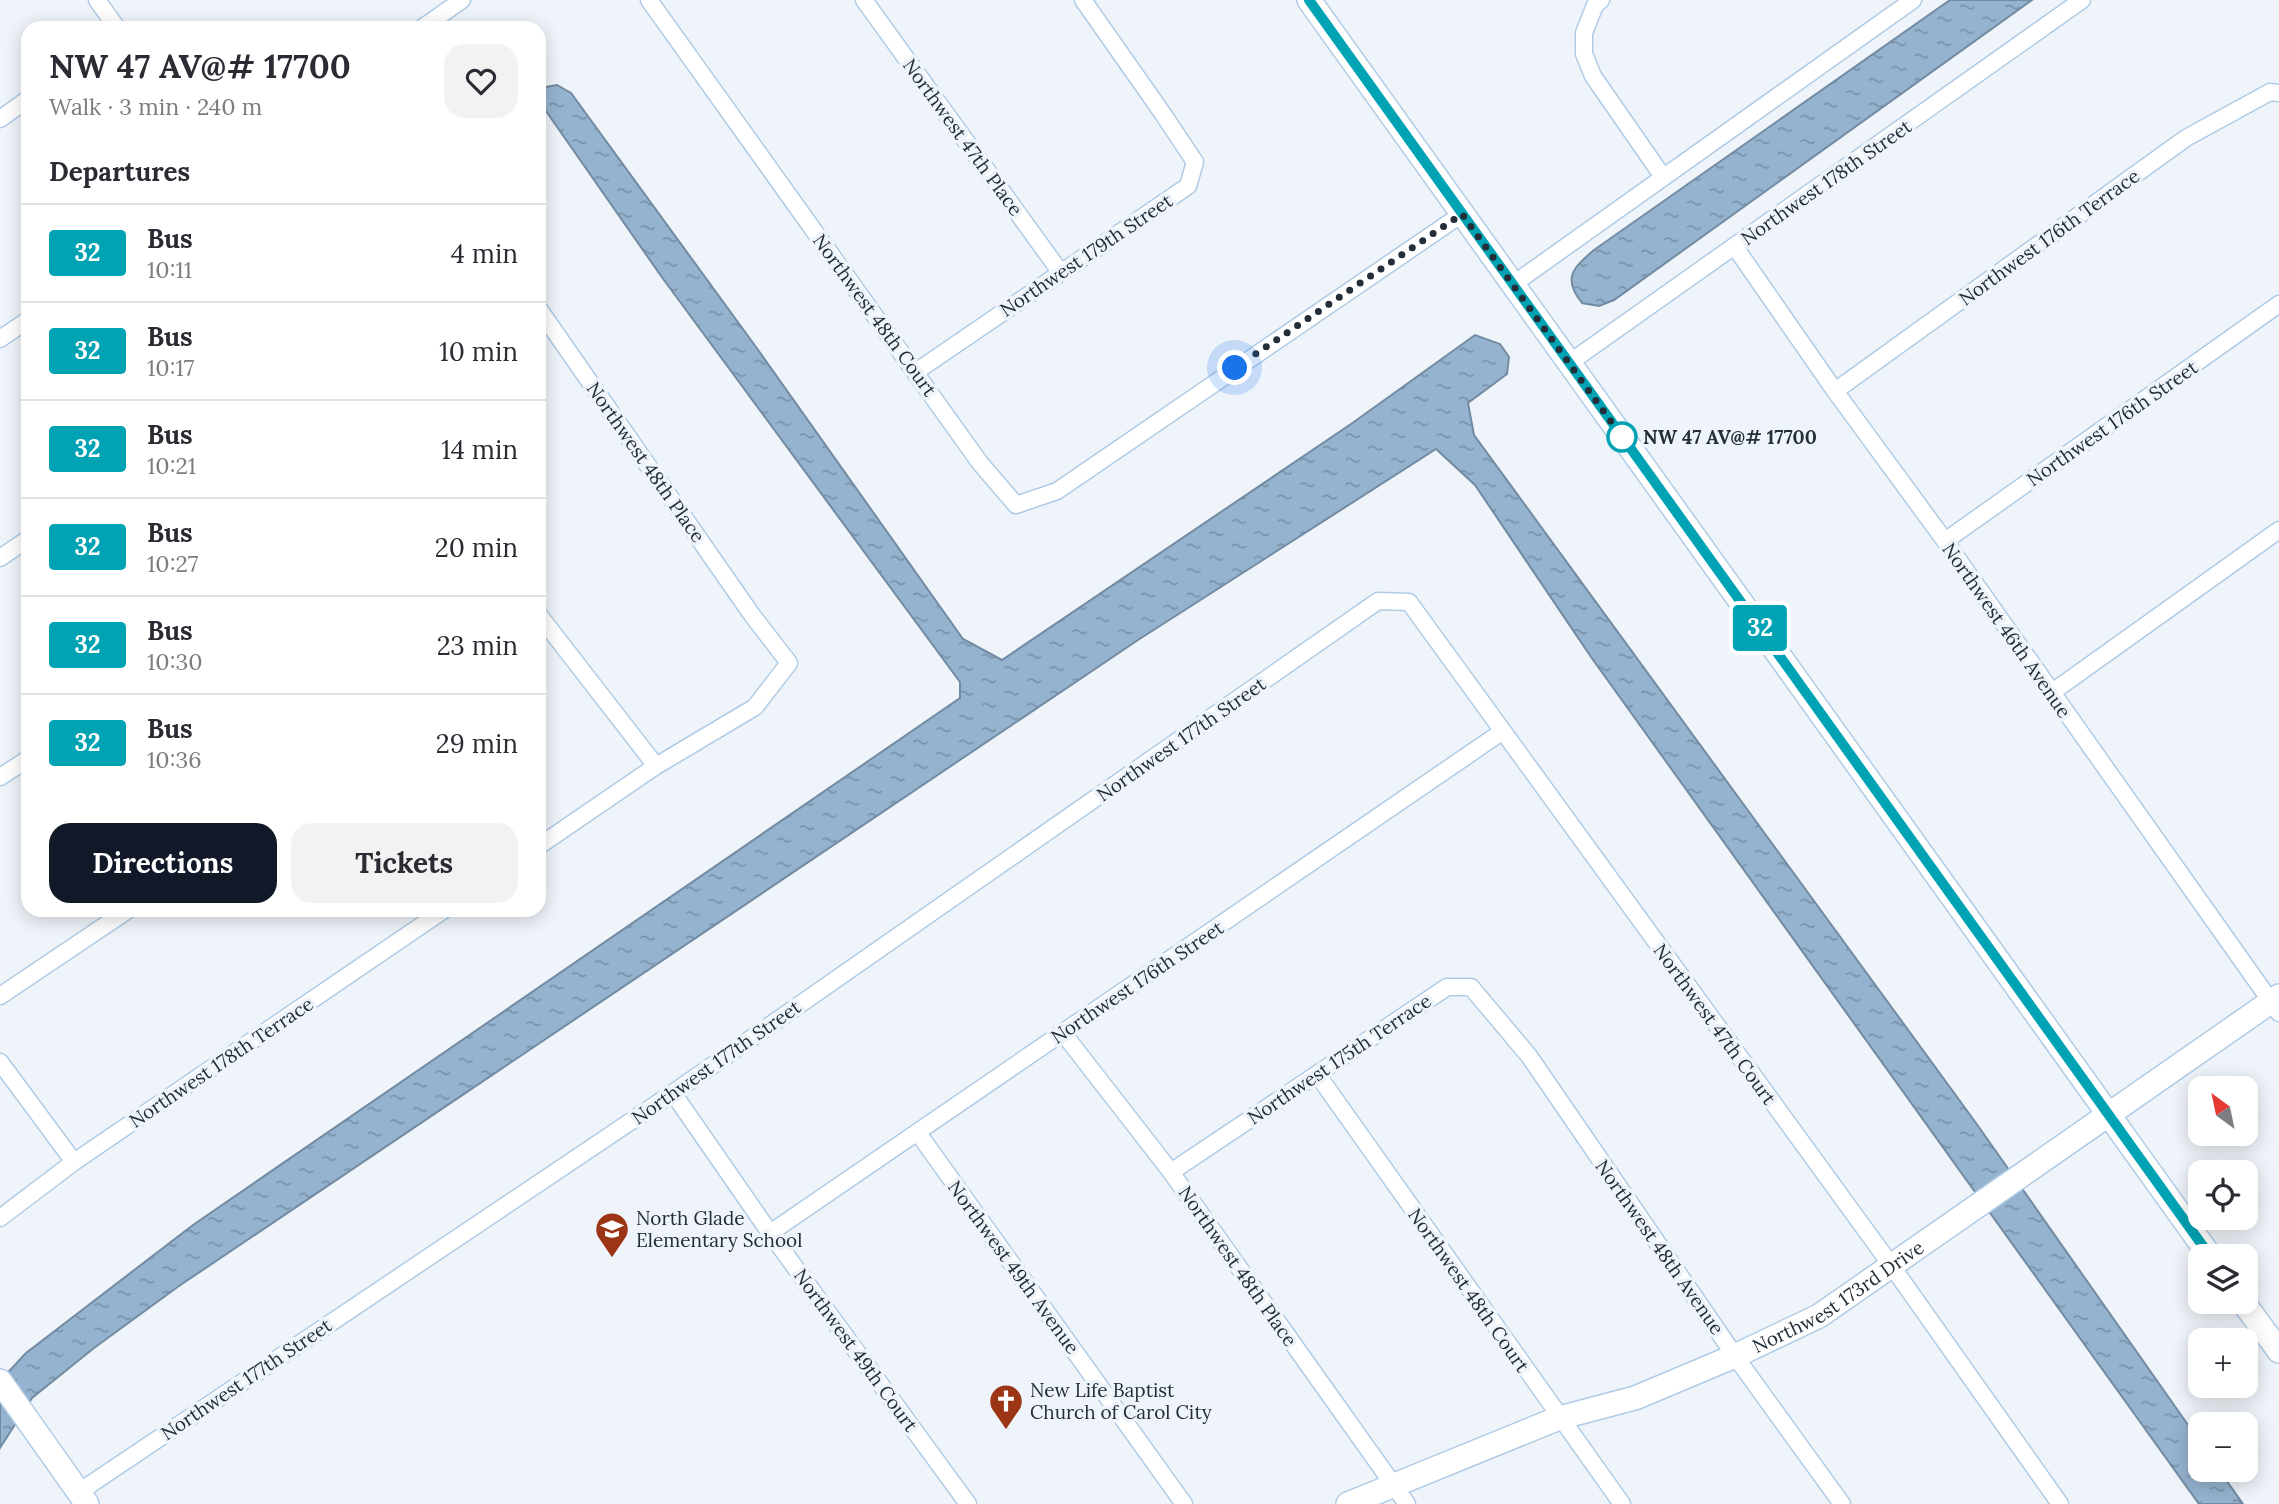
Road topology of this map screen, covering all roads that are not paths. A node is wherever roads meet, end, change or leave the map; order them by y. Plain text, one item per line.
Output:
1 (97, 0) edge
2 (462, 0) edge
3 (649, 0) edge
4 (864, 0) edge
5 (1083, 0) edge
6 (1309, 0) edge
7 (1601, 0) edge
8 (1913, 0) edge
9 (2082, 0) edge
10 (112, 21) edge
11 (432, 21) edge
12 (2275, 93) edge
13 (21, 104) edge
14 (0, 119) edge
15 (1663, 177) junction
16 (1462, 214) junction
17 (1735, 247) junction
18 (1061, 273) junction
19 (1513, 285) junction
20 (2279, 304) edge
21 (546, 319) edge
22 (21, 325) edge
23 (0, 339) edge
24 (1569, 363) junction
25 (917, 371) junction
26 (1835, 391) junction
27 (2279, 530) edge
28 (1945, 541) junction
29 (21, 544) edge
30 (0, 558) edge
31 (1347, 624) joint
32 (546, 630) edge
33 (2051, 693) junction
34 (1503, 731) junction
35 (21, 764) edge
36 (656, 766) junction
37 (0, 777) edge
38 (546, 841) edge
39 (118, 917) edge
40 (434, 917) edge
41 (0, 996) edge
42 (2276, 1004) edge
43 (1063, 1033) junction
44 (1529, 1056) joint
45 (0, 1062) edge
46 (1317, 1074) junction
47 (673, 1093) junction
48 (2107, 1114) junction
49 (918, 1133) junction
50 (74, 1162) junction
51 (1171, 1172) junction
52 (0, 1218) edge
53 (770, 1233) junction
54 (2201, 1244) edge
55 (1891, 1265) junction
56 (2252, 1314) edge
57 (2279, 1351) edge
58 (1735, 1356) junction
59 (0, 1381) edge
60 (1559, 1418) junction
61 (1393, 1484) junction
62 (83, 1498) edge
63 (968, 1504) edge
64 (1184, 1504) edge
65 (1348, 1504) edge
66 (1407, 1504) edge
67 (1622, 1504) edge
68 (1842, 1504) edge
69 (2060, 1504) edge

1 - 10 street
2 - 11 street
3 - 25 street, Northwest 48th Court
4 - 18 street, Northwest 47th Place
5 - 18 street, Northwest 179th Street
6 - 16 main road
7 - 15 street
8 - 15 street
9 - 17 street, Northwest 178th Street
12 - 26 street, Northwest 176th Terrace
13 - 14 street
15 - 19 street
16 - 19 main road
16 - 25 street, Northwest 48th Court
17 - 24 street, Northwest 178th Street
17 - 26 street, Northwest 46th Avenue
18 - 25 street, Northwest 179th Street
19 - 24 main road
20 - 28 street, Northwest 176th Street
21 - 36 street, Northwest 48th Place
22 - 23 street
24 - 48 main road
26 - 28 street, Northwest 46th Avenue
27 - 33 street
28 - 33 street, Northwest 46th Avenue
29 - 30 street
31 - 34 street, Northwest 47th Court
31 - 47 street, Northwest 177th Street
32 - 36 street
33 - 42 street, Northwest 46th Avenue
34 - 43 street, Northwest 176th Street
34 - 55 street, Northwest 47th Court
35 - 37 street
36 - 38 street
39 - 41 street
40 - 50 street, Northwest 178th Terrace
42 - 48 main road, Northwest 173rd Drive
43 - 49 street, Northwest 176th Street
43 - 51 street, Northwest 48th Place
44 - 46 street, Northwest 175th Terrace
44 - 58 street, Northwest 48th Avenue
45 - 50 street
46 - 51 street, Northwest 175th Terrace
46 - 60 street, Northwest 48th Court
47 - 53 street, Northwest 49th Court
47 - 62 street, Northwest 177th Street
48 - 54 main road
48 - 55 main road, Northwest 173rd Drive
49 - 53 street, Northwest 176th Street
49 - 64 street, Northwest 49th Avenue
50 - 52 street, Northwest 178th Terrace
51 - 61 street, Northwest 48th Place
53 - 63 street, Northwest 49th Court
55 - 58 main road, Northwest 173rd Drive
55 - 69 street, Northwest 47th Court
56 - 57 main road
58 - 60 main road, Northwest 173rd Drive
58 - 68 street, Northwest 48th Avenue
59 - 62 main road
60 - 61 main road, Northwest 173rd Drive
60 - 67 street, Northwest 48th Court
61 - 65 main road, Northwest 173rd Drive
61 - 66 street, Northwest 48th Place

